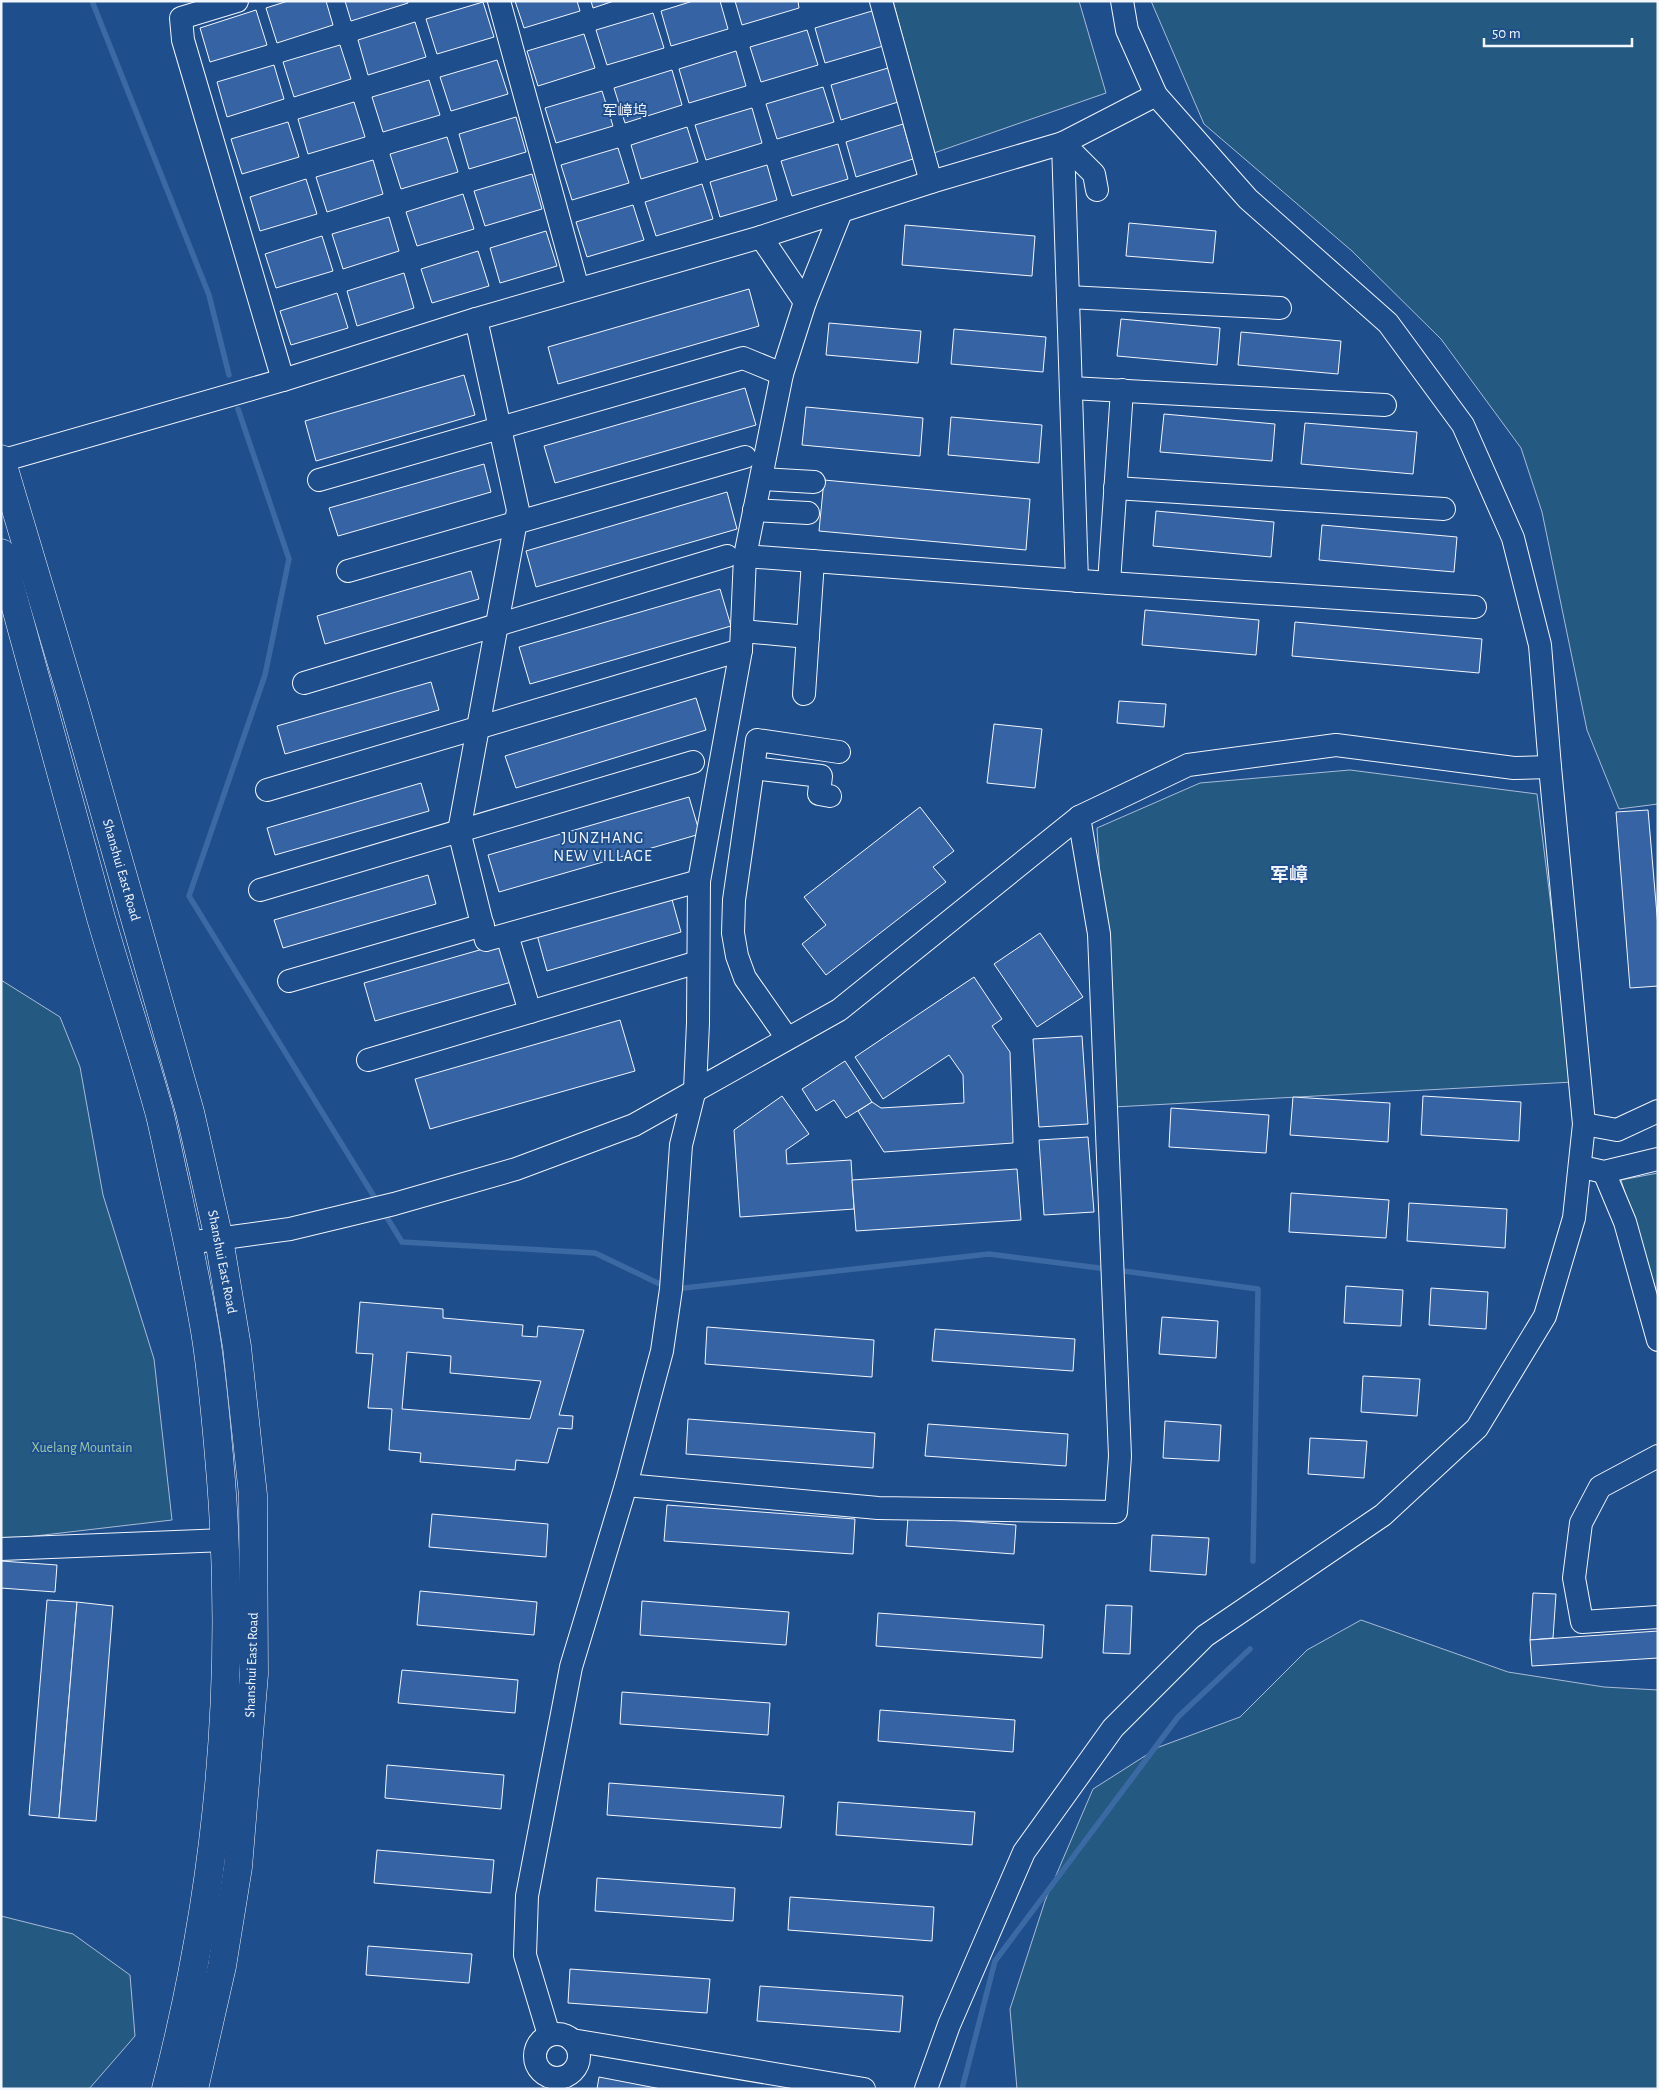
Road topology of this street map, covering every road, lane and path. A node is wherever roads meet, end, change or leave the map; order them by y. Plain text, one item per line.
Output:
1 (237, 1) edge
2 (499, 1) edge
3 (881, 1) edge
4 (1122, 1) edge
5 (1156, 95) junction
6 (1062, 143) junction
7 (931, 182) junction
8 (1096, 190) dead end
9 (841, 212) junction
10 (761, 237) junction
11 (578, 289) junction
12 (1068, 297) junction
13 (805, 302) junction
14 (1280, 308) dead end
15 (476, 319) junction
16 (782, 374) junction
17 (283, 380) junction
18 (1071, 388) junction
19 (1122, 390) junction
20 (1385, 404) dead end
21 (500, 428) junction
22 (745, 457) dead end
23 (1, 460) edge
24 (761, 479) junction
25 (319, 480) dead end
26 (814, 482) dead end
27 (1116, 488) junction
28 (1444, 509) dead end
29 (754, 510) junction
30 (808, 513) dead end
31 (516, 522) junction
32 (1, 554) edge
33 (736, 556) junction
34 (813, 561) junction
35 (348, 571) dead end
36 (1077, 581) junction
37 (1110, 583) junction
38 (1475, 607) dead end
39 (497, 625) junction
40 (808, 637) junction
41 (742, 641) junction
42 (304, 682) dead end
43 (804, 694) dead end
44 (478, 727) junction
45 (839, 752) dead end
46 (692, 762) dead end
47 (1550, 766) junction
48 (753, 768) junction
49 (267, 790) dead end
50 (830, 796) dead end
51 (1079, 817) junction
52 (459, 831) junction
53 (698, 882) junction
54 (260, 890) dead end
55 (483, 925) junction
56 (507, 935) junction
57 (698, 962) junction
58 (289, 981) dead end
59 (530, 1012) junction
60 (787, 1038) junction
61 (368, 1060) dead end
62 (695, 1090) junction
63 (1658, 1110) edge
64 (1584, 1124) junction
65 (1658, 1159) edge
66 (1579, 1167) junction
67 (1604, 1172) junction
68 (219, 1239) junction
69 (188, 1244) junction
70 (1658, 1340) edge
71 (1658, 1456) edge
72 (626, 1485) junction
73 (225, 1540) junction
74 (1, 1549) edge
75 (1658, 1617) edge
76 (549, 2035) junction
77 (572, 2040) junction
78 (564, 2083) edge
79 (166, 2089) edge
80 (194, 2089) edge
81 (864, 2089) edge
82 (926, 2089) edge

1 - 17 street
2 - 11 street
3 - 7 street
4 - 5 street
5 - 6 street
5 - 47 street
6 - 7 street
6 - 8 street
6 - 12 street
7 - 9 street
9 - 10 street
9 - 13 street
10 - 11 street
10 - 13 street
11 - 15 street
12 - 14 street
12 - 18 street
13 - 16 street
15 - 17 street
15 - 21 street
16 - 21 street
16 - 24 street
17 - 23 street
18 - 19 street
18 - 36 street
19 - 20 street
19 - 27 street
21 - 25 street
21 - 31 street
22 - 31 street
23 - 68 highway, Shanshui East Road
24 - 26 street
24 - 29 street
27 - 28 street
27 - 37 street
29 - 30 street
29 - 33 street
31 - 35 street
31 - 39 street
32 - 69 highway, Shanshui East Road
33 - 34 street
33 - 39 street
33 - 41 street
34 - 36 street
34 - 40 street
36 - 37 street
37 - 38 street
39 - 42 street
39 - 44 street
40 - 41 street
40 - 43 street
41 - 44 street
41 - 53 street
44 - 49 street
44 - 52 street
45 - 48 street
46 - 52 street
47 - 51 street
47 - 64 street
48 - 50 street
48 - 60 street
51 - 60 street
51 - 72 street
52 - 54 street
52 - 55 street
53 - 56 street
53 - 57 street
55 - 56 street
55 - 58 street
56 - 59 street
57 - 59 street
57 - 62 street
59 - 61 street
60 - 62 street
62 - 68 street
62 - 72 street
63 - 64 street
64 - 66 street
65 - 67 street
66 - 67 street
66 - 82 street
67 - 70 street
68 - 69 street
68 - 80 highway, Shanshui East Road
69 - 73 highway, Shanshui East Road
71 - 75 street
72 - 76 street
73 - 74 street
73 - 79 highway, Shanshui East Road
76 - 77 street
76 - 78 street
77 - 78 street
77 - 81 street

